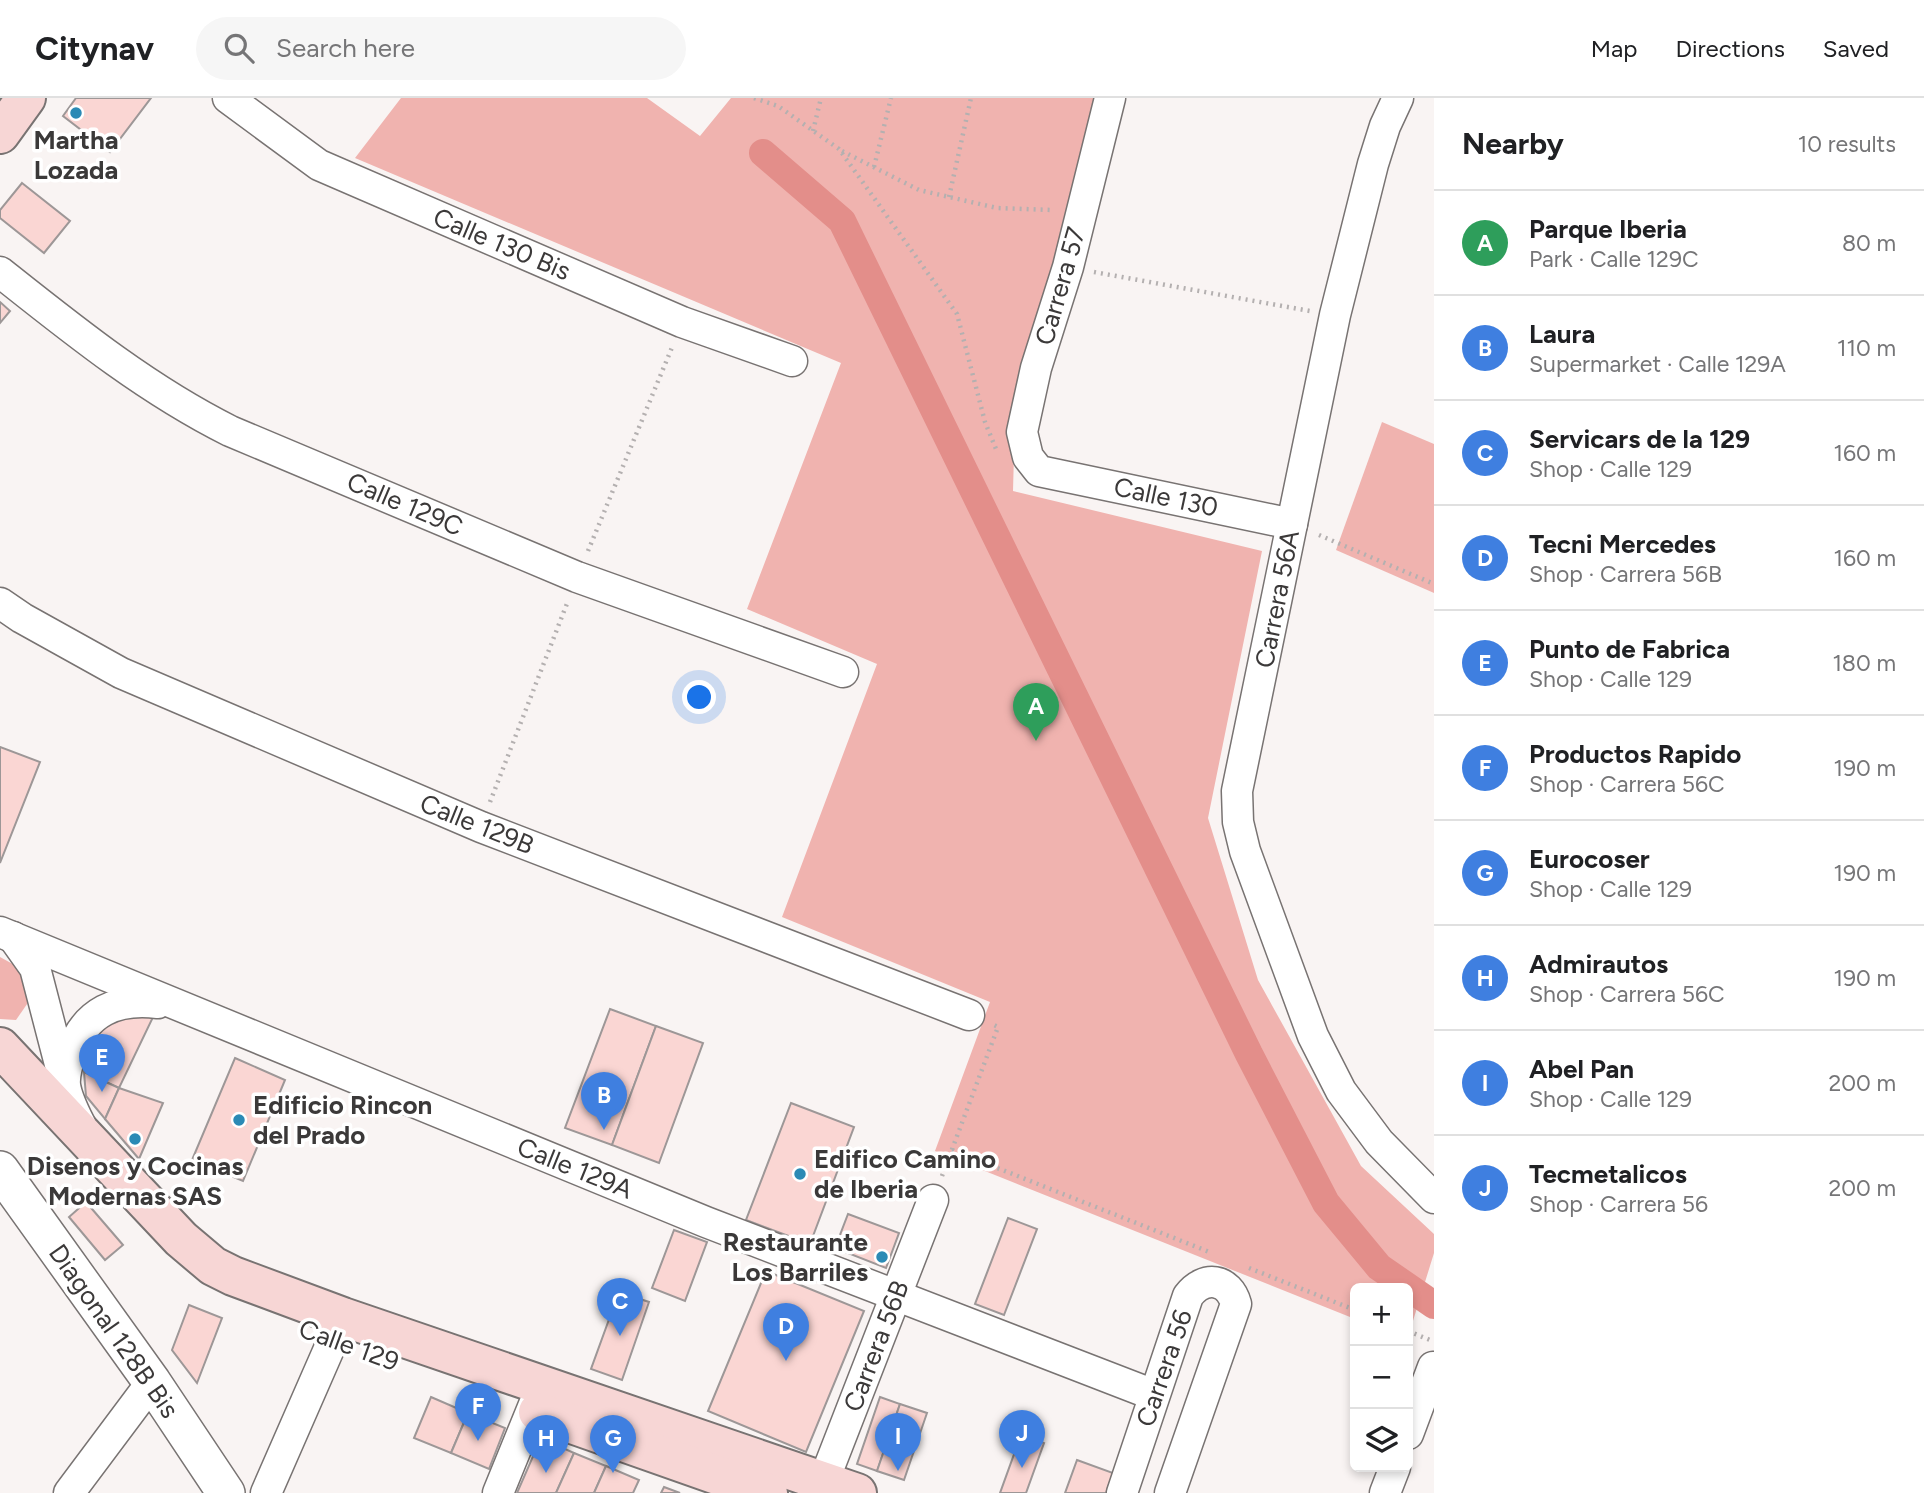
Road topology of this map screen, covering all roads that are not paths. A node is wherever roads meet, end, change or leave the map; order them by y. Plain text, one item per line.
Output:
1 (26, 98) edge
2 (228, 98) edge
3 (1110, 98) edge
4 (1398, 98) edge
5 (0, 134) edge
6 (0, 272) edge
7 (792, 361) dead end
8 (1039, 471) joint
9 (1292, 524) junction
10 (0, 603) edge
11 (843, 671) dead end
12 (7, 934) edge
13 (179, 1005) junction
14 (969, 1015) road end
15 (0, 1047) edge
16 (0, 1083) edge
17 (64, 1083) junction
18 (92, 1145) junction
19 (0, 1170) edge
20 (1434, 1198) edge
21 (933, 1200) road end
22 (895, 1297) junction
23 (338, 1329) junction
24 (1433, 1367) edge
25 (152, 1382) junction
26 (1154, 1395) junction
27 (537, 1398) junction
28 (1413, 1421) edge
29 (1393, 1472) edge
30 (833, 1489) edge
31 (69, 1493) edge
32 (226, 1493) edge
33 (267, 1493) edge
34 (498, 1493) edge
35 (768, 1493) edge
36 (1122, 1493) edge
37 (1170, 1493) edge
38 (1385, 1493) edge

1 - 5 main road
2 - 7 street, Calle 130 Bis
3 - 8 street, Carrera 57
4 - 9 street, Carrera 56A
6 - 11 street, Calle 129C
8 - 9 street, Calle 130
9 - 20 street, Carrera 56A
10 - 14 street, Calle 129B
12 - 13 street, Calle 129A
12 - 17 street, Calle 129
13 - 17 street
13 - 22 street, Calle 129A
15 - 18 main road, Calle 129
16 - 23 main road, Calle 129
17 - 18 street, Calle 129
18 - 23 main road, Calle 129
19 - 25 street, Diagonal 128B Bis
21 - 22 street, Carrera 56B
22 - 26 street, Calle 129A
22 - 30 street, Carrera 56B
23 - 27 main road, Calle 129
23 - 33 street
24 - 28 street
25 - 31 street
25 - 32 street, Diagonal 128B Bis
26 - 36 street, Carrera 56
26 - 37 street, Carrera 56
27 - 30 main road, Calle 129
27 - 34 street
27 - 35 main road, Calle 129
29 - 38 street

